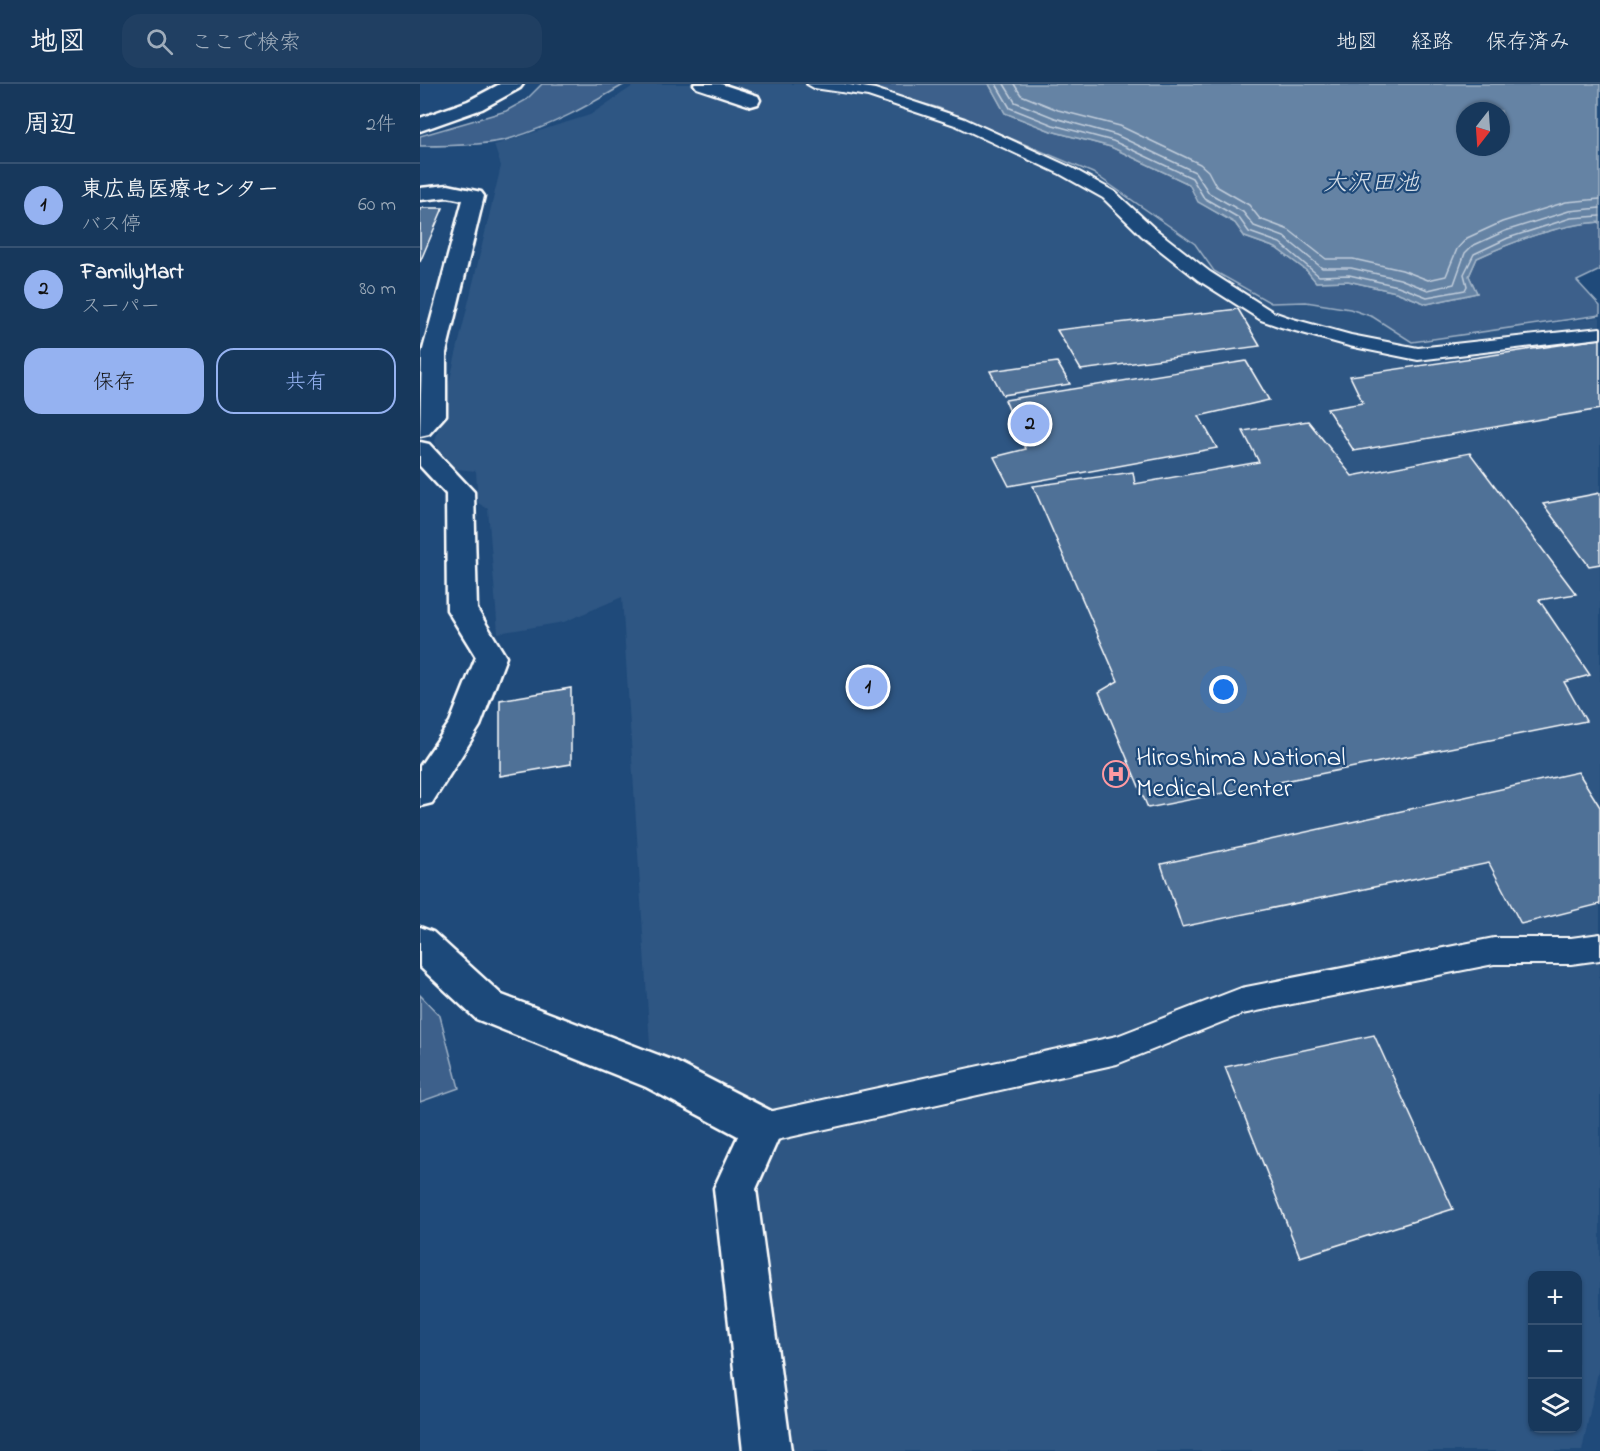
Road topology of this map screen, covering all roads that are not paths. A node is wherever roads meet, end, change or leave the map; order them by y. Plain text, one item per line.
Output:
1 (514, 84) edge
2 (703, 84) edge
3 (814, 84) edge
4 (749, 100) edge
5 (475, 105) junction
6 (420, 107) edge
7 (420, 124) edge
8 (420, 194) edge
9 (1600, 333) edge
10 (420, 428) edge
11 (420, 450) edge
12 (420, 793) edge
13 (420, 943) edge
14 (1600, 947) edge
15 (763, 1128) junction
16 (767, 1451) edge

1 - 5 street
2 - 4 street
3 - 9 lane
5 - 6 street
5 - 7 street
8 - 10 street
11 - 12 street
13 - 15 street
14 - 15 lane
15 - 16 street

